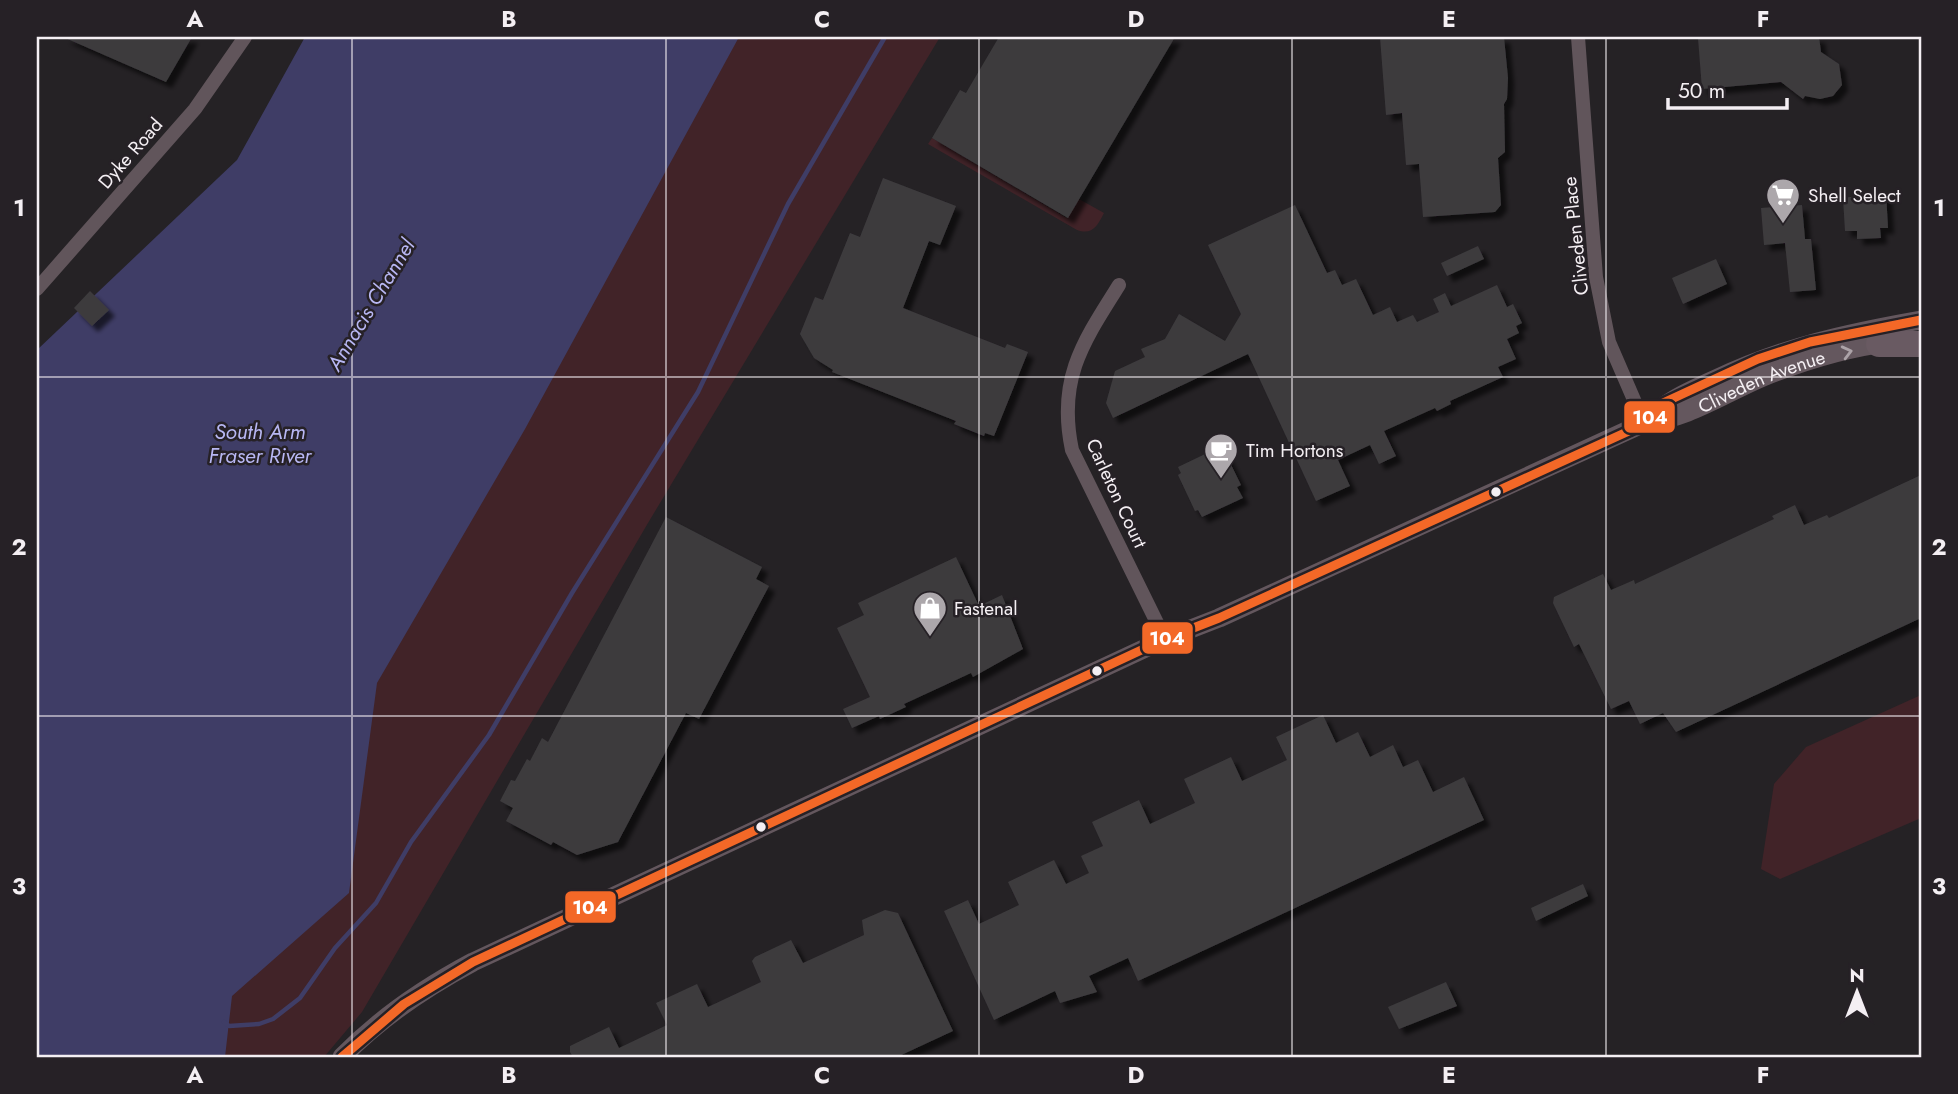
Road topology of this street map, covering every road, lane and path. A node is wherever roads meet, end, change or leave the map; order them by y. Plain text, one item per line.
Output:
1 (245, 37) edge
2 (1578, 37) edge
3 (1119, 285) dead end
4 (37, 289) edge
5 (1921, 320) edge
6 (1921, 341) edge
7 (1879, 344) joint
8 (1644, 424) junction
9 (1165, 639) junction
10 (342, 1057) edge

1 - 4 street, Dyke Road
2 - 8 street, Cliveden Place
3 - 9 street, Carleton Court
5 - 8 street, Cliveden Avenue
6 - 7 highway
8 -> 7 street, Cliveden Avenue
8 - 9 street, Cliveden Avenue
9 - 10 street, Cliveden Avenue

